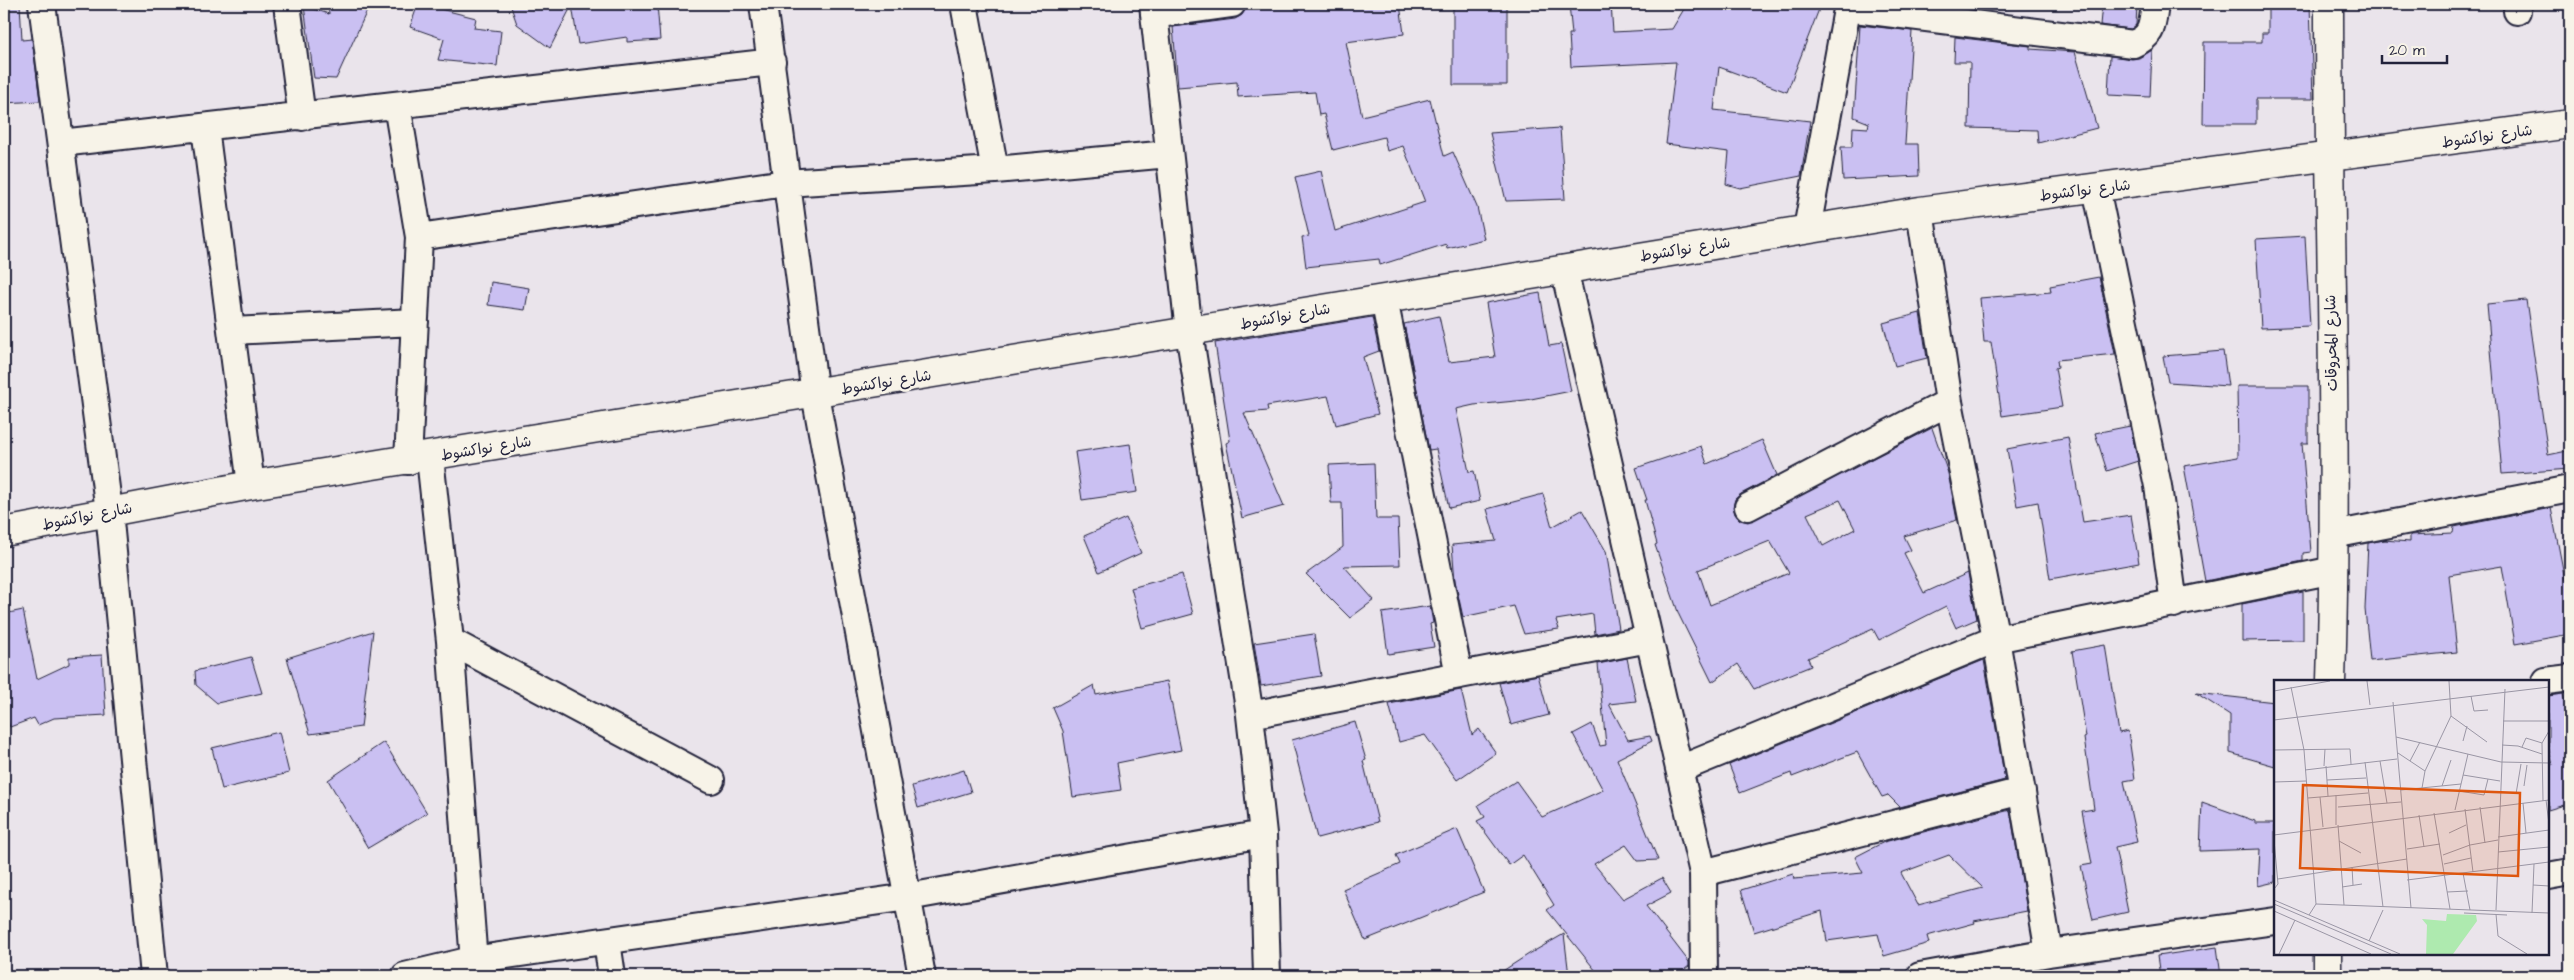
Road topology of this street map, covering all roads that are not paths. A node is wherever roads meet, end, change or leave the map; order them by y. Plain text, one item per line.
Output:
1 (42, 4) edge
2 (287, 4) edge
3 (763, 4) edge
4 (964, 4) edge
5 (1232, 4) edge
6 (2155, 4) edge
7 (2329, 4) edge
8 (1847, 6) edge
9 (1154, 9) edge
10 (772, 62) junction
11 (397, 105) junction
12 (302, 117) junction
13 (2570, 124) edge
14 (205, 128) junction
15 (62, 144) junction
16 (1169, 154) junction
17 (2329, 158) junction
18 (995, 170) junction
19 (785, 184) junction
20 (2096, 188) junction
21 (1920, 211) junction
22 (1807, 229) junction
23 (419, 237) junction
24 (1564, 269) junction
25 (1384, 299) junction
26 (415, 322) junction
27 (232, 331) junction
28 (1189, 332) junction
29 (815, 394) junction
30 (1949, 402) junction
31 (419, 459) junction
32 (252, 485) junction
33 (2570, 489) edge
34 (1748, 507) dead end
35 (109, 511) junction
36 (4, 532) edge
37 (2333, 535) junction
38 (2334, 570) junction
39 (2174, 604) junction
40 (1650, 639) junction
41 (1996, 639) junction
42 (450, 641) junction
43 (1459, 675) junction
44 (2570, 678) edge
45 (2331, 680) edge
46 (2549, 681) edge
47 (1250, 715) junction
48 (1680, 769) junction
49 (711, 780) dead end
50 (2022, 791) junction
51 (1263, 834) junction
52 (2570, 872) edge
53 (1704, 873) junction
54 (2549, 876) edge
55 (908, 897) junction
56 (2274, 922) edge
57 (607, 942) junction
58 (2049, 953) junction
59 (2326, 955) edge
60 (473, 968) edge
61 (154, 976) edge
62 (405, 976) edge
63 (612, 976) edge
64 (922, 976) edge
65 (1267, 976) edge
66 (1704, 976) edge
67 (1920, 976) edge
68 (1924, 976) edge
69 (2327, 976) edge

1 - 15 street
2 - 12 street
3 - 10 street
4 - 18 street
5 - 9 street
6 - 8 street
7 - 17 street, شارع المحروقات
8 - 22 street
9 - 16 street
10 - 11 street
10 - 19 street
11 - 12 street
11 - 23 street
12 - 14 street
13 - 17 street, شارع نواكشوط
14 - 15 street
14 - 27 street
15 - 35 street
16 - 18 street
16 - 28 street
17 - 20 street, شارع نواكشوط
17 - 37 street, شارع المحروقات
18 - 19 street
19 - 23 street
19 - 29 street
20 - 21 street, شارع نواكشوط
20 - 39 street
21 - 22 street, شارع نواكشوط
21 - 30 street
22 - 24 street, شارع نواكشوط
23 - 26 street
24 - 25 street, شارع نواكشوط
24 - 40 street
25 - 28 street, شارع نواكشوط
25 - 43 street
26 - 27 street
26 - 31 street
27 - 32 street
28 - 29 street, شارع نواكشوط
28 - 47 street
29 - 31 street, شارع نواكشوط
29 - 55 street
30 - 34 street
30 - 41 street
31 - 32 street, شارع نواكشوط
31 - 42 street
32 - 35 street, شارع نواكشوط
33 - 37 street
35 - 36 street, شارع نواكشوط
35 - 61 street
37 - 38 street, شارع المحروقات
38 - 39 street
38 - 45 street, شارع المحروقات
39 - 41 street
40 - 43 street
40 - 48 street
41 - 48 street
41 - 50 street
42 - 49 street
42 - 60 street
43 - 47 street
44 - 46 street
47 - 51 street
48 - 53 street
50 - 53 street
50 - 58 street
51 - 55 street
51 - 65 street
52 - 54 street
53 - 66 street
55 - 57 street
55 - 64 street
56 - 58 street
57 - 60 street
57 - 63 street
58 - 68 street
59 - 69 street
60 - 62 street
67 - 68 street

